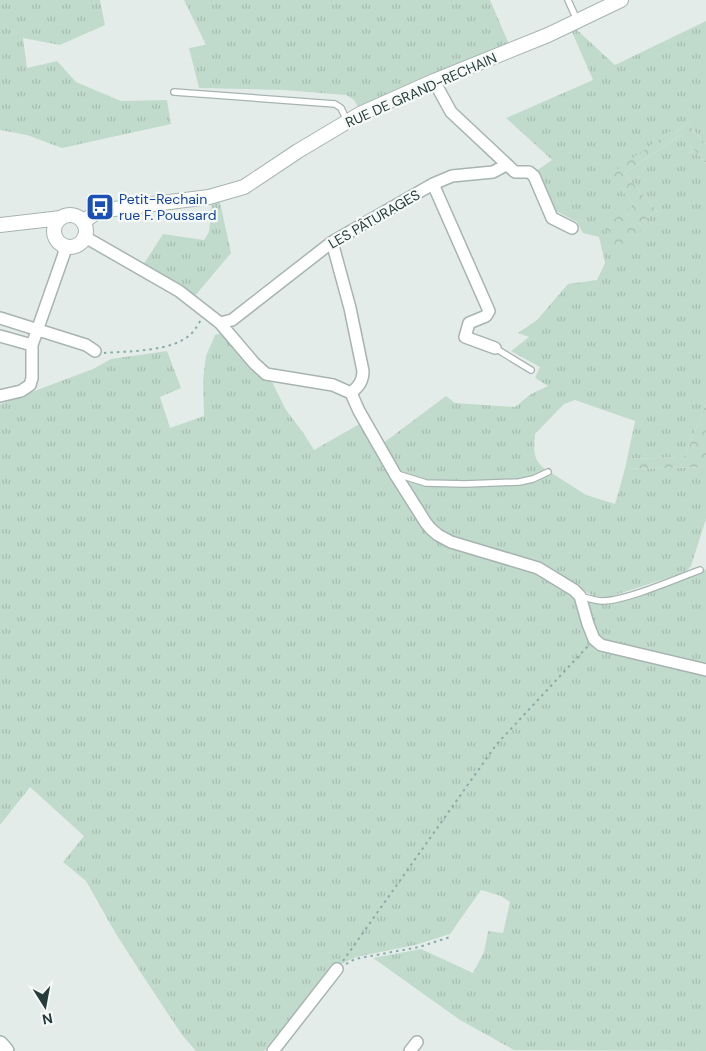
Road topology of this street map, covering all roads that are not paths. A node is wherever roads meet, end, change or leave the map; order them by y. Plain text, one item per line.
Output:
1 (568, 0) edge
2 (621, 0) edge
3 (578, 22) junction
4 (434, 82) junction
5 (174, 92) dead end
6 (347, 122) junction
7 (506, 165) junction
8 (433, 184) junction
9 (83, 222) junction
10 (58, 223) junction
11 (0, 225) edge
12 (572, 228) dead end
13 (85, 237) junction
14 (332, 242) junction
15 (64, 246) junction
16 (0, 318) edge
17 (220, 323) junction
18 (36, 330) junction
19 (0, 336) edge
20 (32, 345) junction
21 (495, 348) joint
22 (94, 351) road end
23 (531, 370) dead end
24 (352, 392) junction
25 (0, 396) edge
26 (548, 472) dead end
27 (396, 474) junction
28 (700, 570) dead end
29 (580, 596) junction
30 (706, 670) edge
31 (337, 969) road end
32 (0, 1044) edge
33 (6, 1051) edge
34 (273, 1051) edge

1 - 3 lane
2 - 3 street, RUE DE GRAND-RECHAIN
3 - 4 street, RUE DE GRAND-RECHAIN
4 - 6 street, RUE DE GRAND-RECHAIN
4 - 7 street
5 - 6 lane
6 - 9 street, RUE DE GRAND-RECHAIN
7 - 8 street, LES PÂTURAGES
7 - 12 street
8 - 14 street, LES PÂTURAGES
8 - 21 street
9 - 10 street
9 - 13 street
10 - 11 street
10 - 15 street
13 - 15 street
13 - 17 street
14 - 17 street, LES PÂTURAGES
14 - 24 street
15 - 18 street
16 - 18 street
17 - 24 street
18 - 20 street
18 - 22 street
19 - 20 street
20 - 25 street
21 - 23 lane
24 - 27 street
26 - 27 lane
27 - 29 street
28 - 29 lane
29 - 30 street
31 - 34 street
32 - 33 main road

